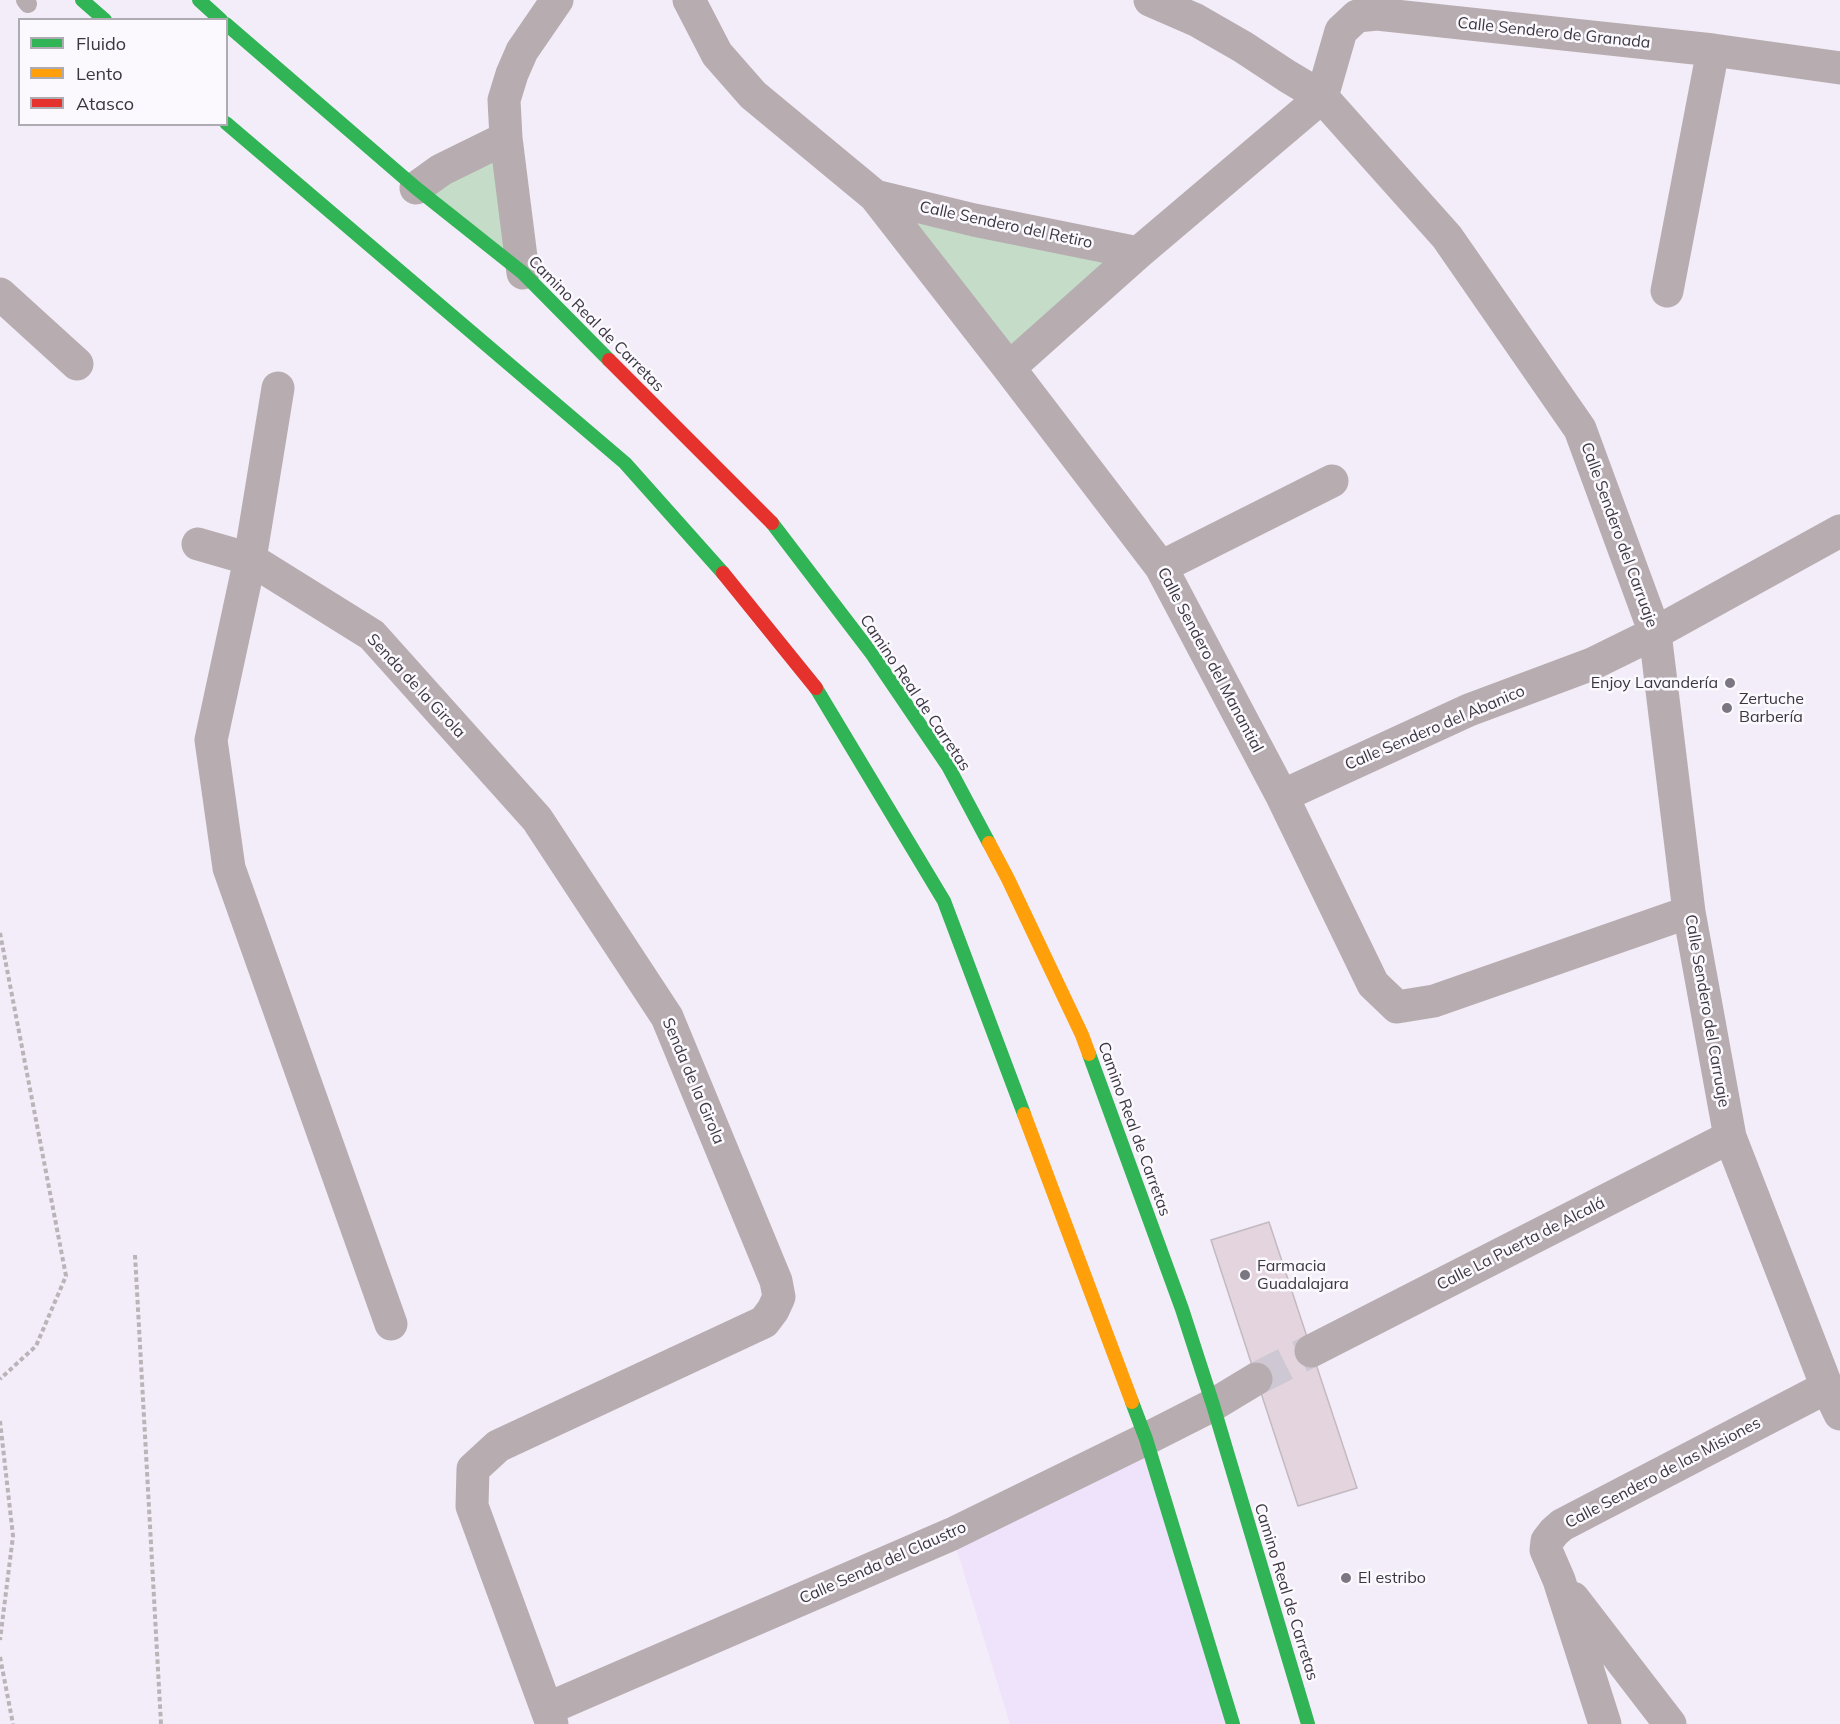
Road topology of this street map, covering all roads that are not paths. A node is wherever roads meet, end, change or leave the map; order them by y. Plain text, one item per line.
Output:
1 (82, 0) edge
2 (199, 0) edge
3 (557, 0) edge
4 (689, 0) edge
5 (1150, 0) edge
6 (103, 18) edge
7 (219, 18) edge
8 (228, 26) edge
9 (1713, 50) junction
10 (1840, 68) edge
11 (1322, 97) junction
12 (228, 125) edge
13 (506, 138) junction
14 (416, 188) junction
15 (875, 195) junction
16 (1138, 253) junction
17 (523, 273) junction
18 (1667, 291) dead end
19 (0, 294) edge
20 (77, 364) dead end
21 (1009, 368) junction
22 (278, 388) dead end
23 (1332, 481) dead end
24 (1840, 531) edge
25 (198, 544) dead end
26 (250, 559) junction
27 (1161, 567) junction
28 (1655, 633) junction
29 (1282, 796) junction
30 (1689, 912) junction
31 (1730, 1137) junction
32 (391, 1324) dead end
33 (1311, 1350) tunnel mouth
34 (1256, 1379) tunnel mouth
35 (1834, 1400) edge
36 (1213, 1404) junction
37 (1146, 1439) junction
38 (1559, 1580) junction
39 (549, 1717) edge
40 (1233, 1724) edge
41 (1308, 1724) edge
42 (1605, 1724) edge
43 (1670, 1724) edge

1 - 6 street
2 - 7 street
3 - 13 street
4 - 15 street, Calle Sendero del Manantial
5 - 11 street, Calle Sendero del Carruaje
8 - 14 street, Camino Real de Carretas
9 - 10 street, Calle Sendero de Granada
9 - 11 street, Calle Sendero de Granada
9 - 18 street
11 - 16 street
11 - 28 street, Calle Sendero del Carruaje
12 - 37 street
13 - 14 street
13 - 17 street
14 - 17 street, Camino Real de Carretas
15 - 16 street, Calle Sendero del Retiro
15 - 21 street, Calle Sendero del Manantial
16 - 21 street
17 - 36 street, Camino Real de Carretas
19 - 20 street
21 - 27 street, Calle Sendero del Manantial
22 - 26 street
23 - 27 street
24 - 28 street
25 - 26 street, Senda de la Girola
26 - 32 street
26 - 39 street, Senda de la Girola
27 - 29 street, Calle Sendero del Manantial
28 - 29 street, Calle Sendero del Abanico
28 - 30 street, Calle Sendero del Carruaje
29 - 30 street, Calle Sendero del Manantial
30 - 31 street, Calle Sendero del Carruaje
31 - 33 street, Calle La Puerta de Alcalá
31 - 35 street, Calle Sendero del Carruaje
34 - 36 street
35 - 38 street, Calle Sendero de las Misiones
36 - 37 street, Calle Senda del Claustro
36 - 41 street, Camino Real de Carretas
37 - 39 street, Calle Senda del Claustro
37 - 40 street
38 - 42 street, Calle Sendero de las Misiones
38 - 43 street

